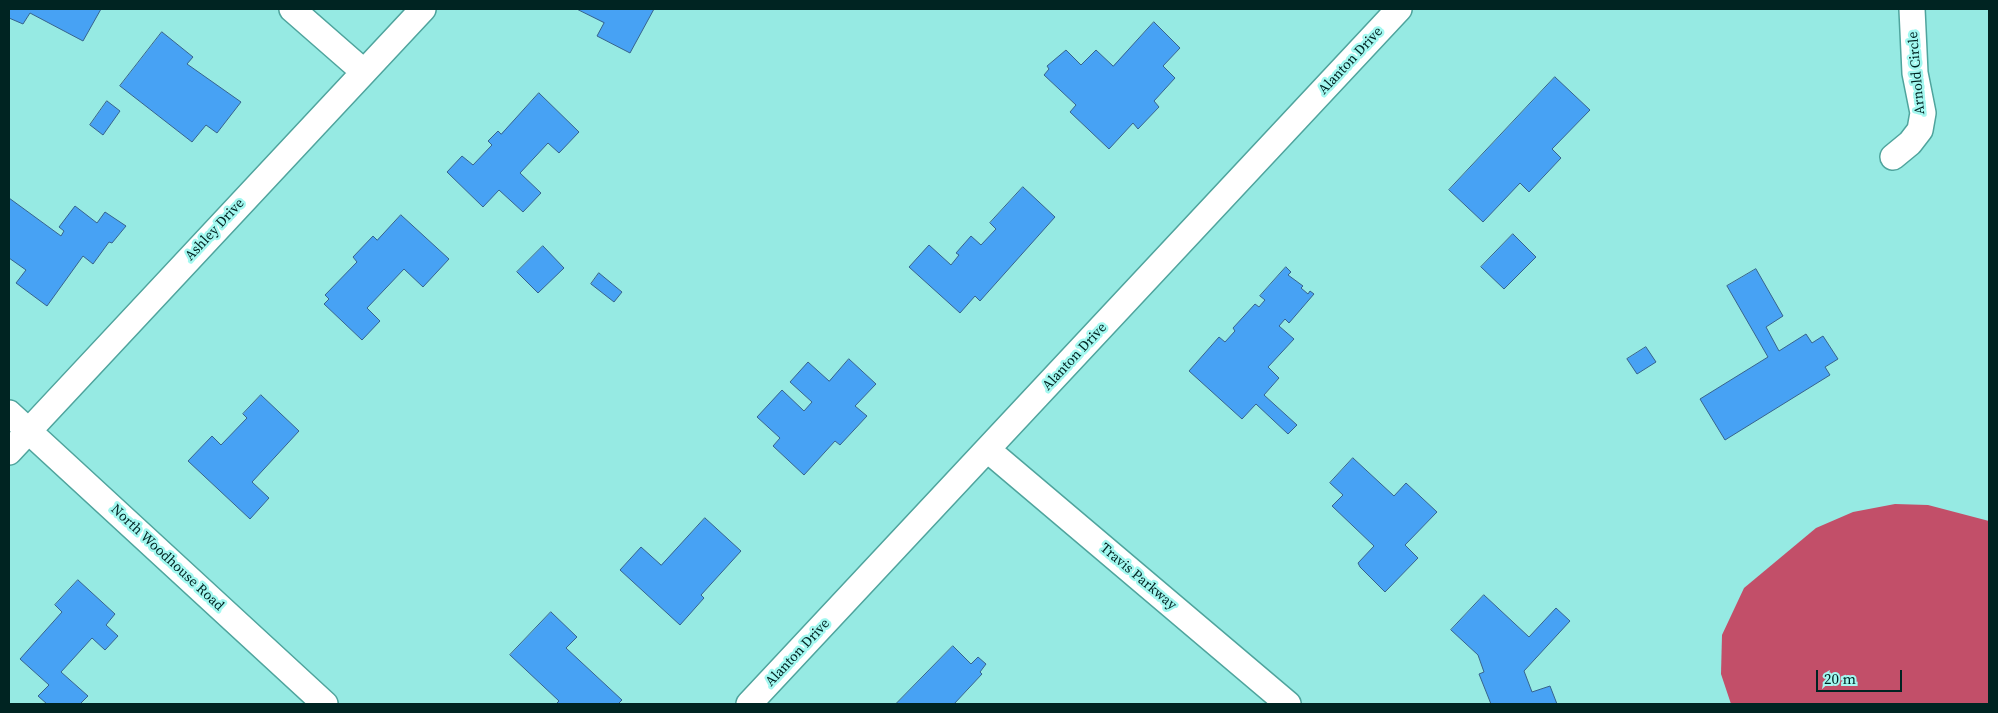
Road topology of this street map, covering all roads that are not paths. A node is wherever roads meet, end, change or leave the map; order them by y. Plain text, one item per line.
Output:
1 (292, 9) edge
2 (423, 9) edge
3 (1399, 9) edge
4 (1912, 9) edge
5 (364, 72) junction
6 (1894, 156) dead end
7 (9, 413) edge
8 (29, 430) junction
9 (988, 450) junction
10 (9, 452) edge
11 (325, 704) edge
12 (749, 704) edge
13 (1288, 704) edge

1 - 5 street
2 - 5 street, Ashley Drive
3 - 9 street, Alanton Drive
4 - 6 street, Arnold Circle
5 - 8 street, Ashley Drive
7 - 8 street, North Woodhouse Road
8 - 10 street, Ashley Drive
8 - 11 street, North Woodhouse Road
9 - 12 street, Alanton Drive
9 - 13 street, Travis Parkway

